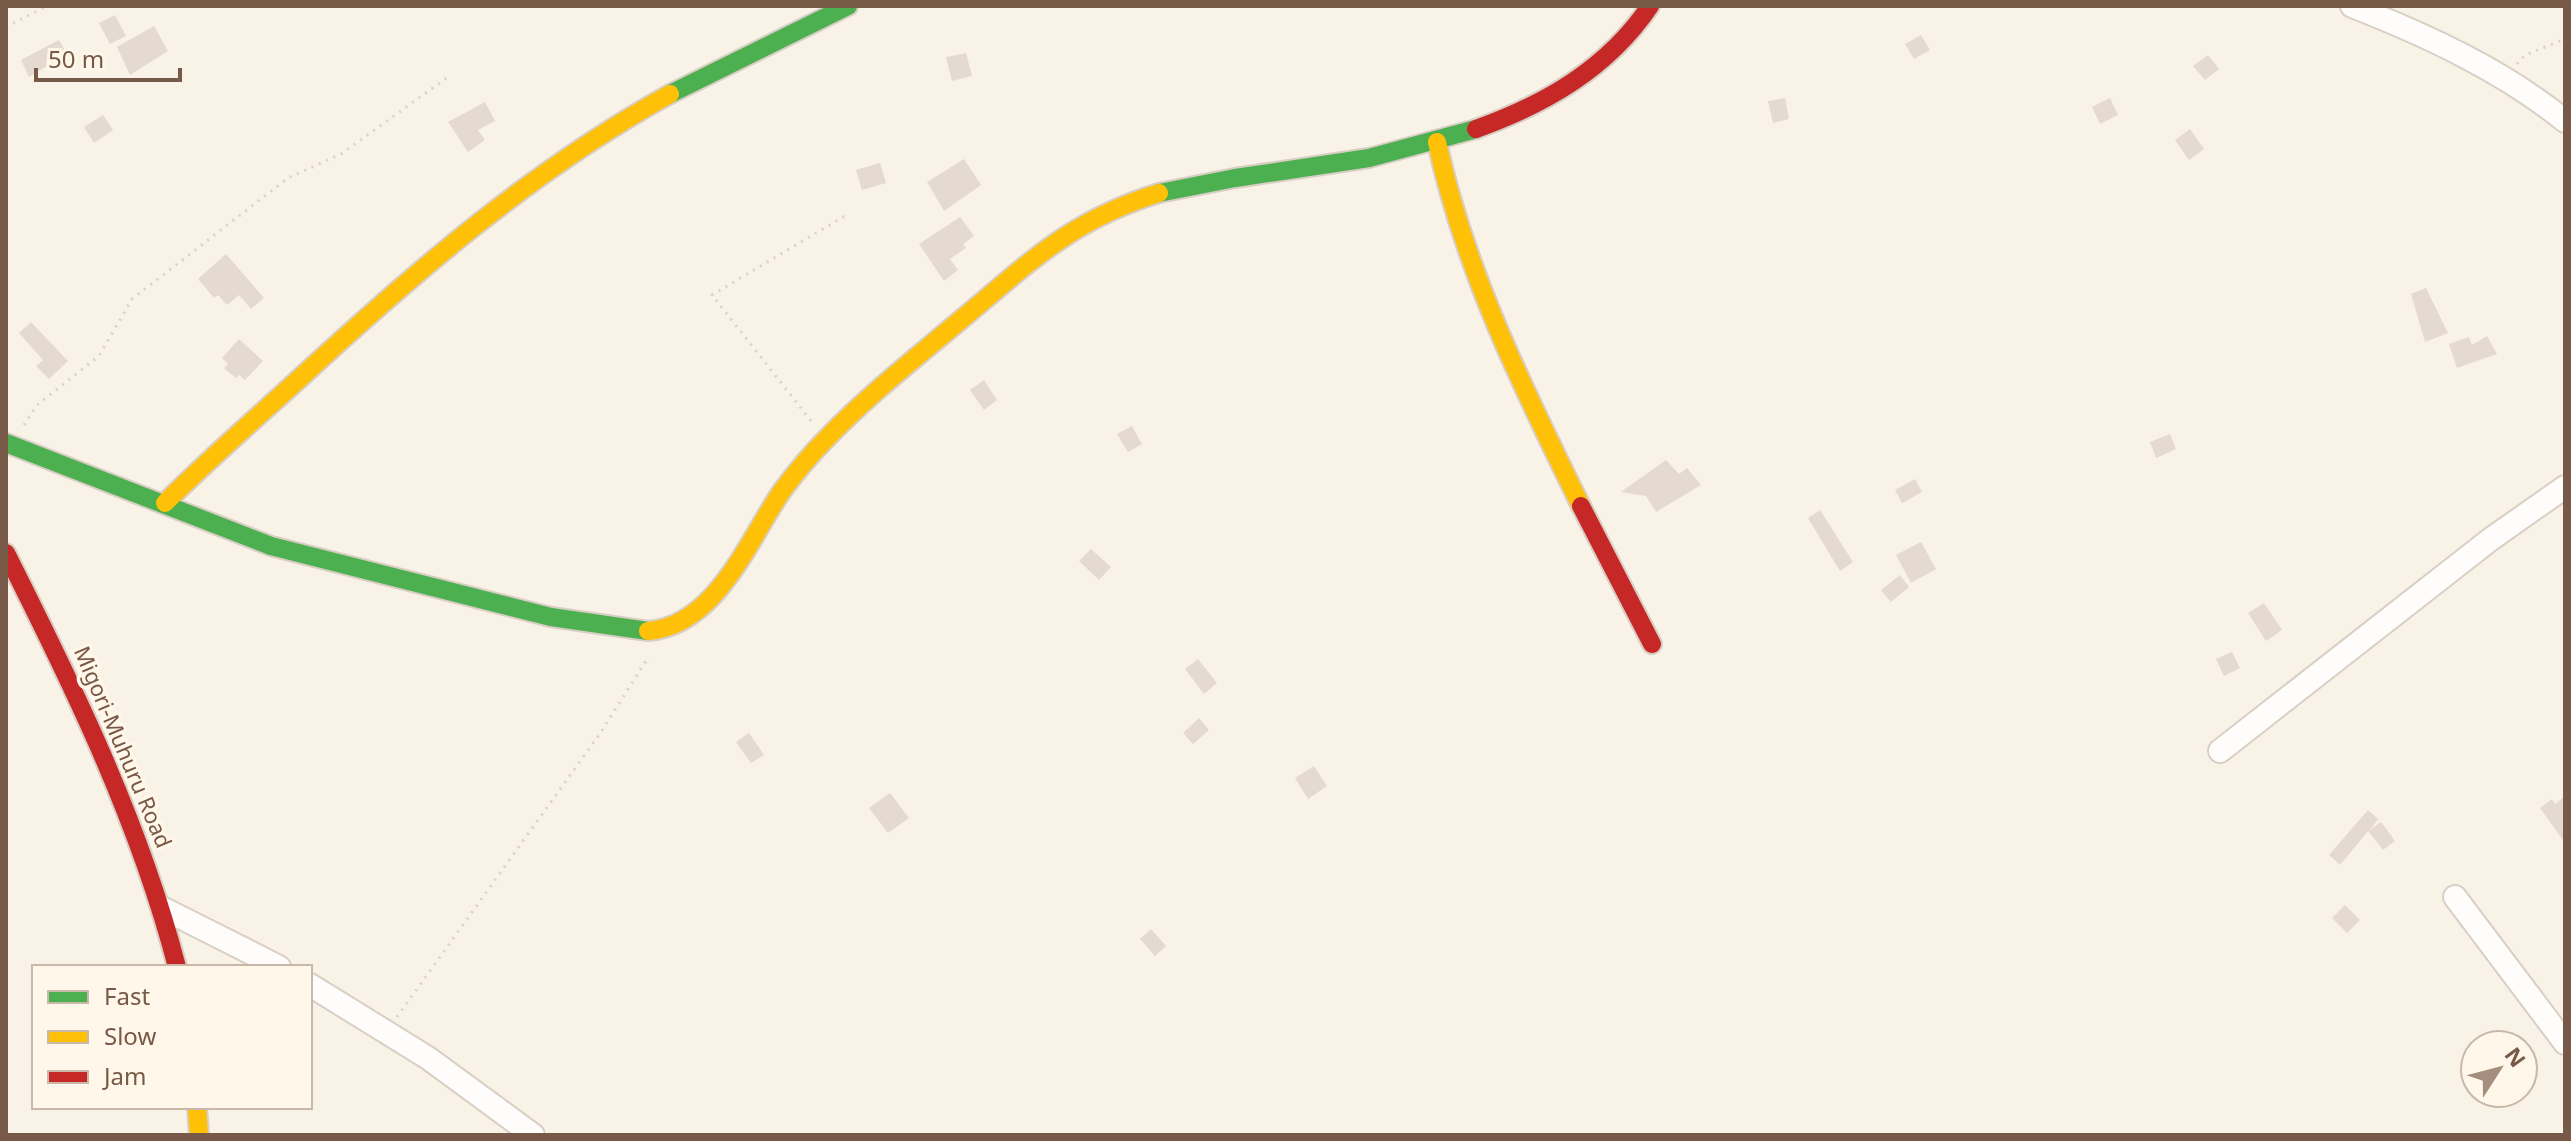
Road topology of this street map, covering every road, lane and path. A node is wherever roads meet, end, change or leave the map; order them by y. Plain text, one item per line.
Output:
1 (47, 6) edge
2 (848, 6) edge
3 (1650, 6) edge
4 (2352, 6) edge
5 (6, 27) edge
6 (2565, 39) edge
7 (448, 77) dead end
8 (2503, 79) junction
9 (2565, 121) edge
10 (1437, 142) junction
11 (848, 214) dead end
12 (826, 440) junction
13 (8, 444) edge
14 (2565, 487) edge
15 (165, 503) junction
16 (6, 553) edge
17 (666, 629) junction
18 (1652, 644) dead end
19 (2220, 751) dead end
20 (2455, 897) dead end
21 (164, 909) junction
22 (177, 965) edge
23 (275, 965) edge
24 (312, 986) edge
25 (386, 1032) junction
26 (2565, 1043) edge
27 (197, 1109) edge
28 (199, 1135) edge
29 (533, 1135) edge

1 - 5 path
2 - 15 main road
3 - 10 main road
4 - 8 street
6 - 8 path
7 - 13 path
8 - 9 street
10 - 12 main road
10 - 18 main road
11 - 12 path
12 - 17 main road
13 - 15 main road
14 - 19 street
15 - 17 main road
16 - 21 main road, Migori-Muhuru Road
17 - 25 path
20 - 26 street
21 - 22 main road, Migori-Muhuru Road
21 - 23 street
24 - 25 street
25 - 29 street
27 - 28 main road

